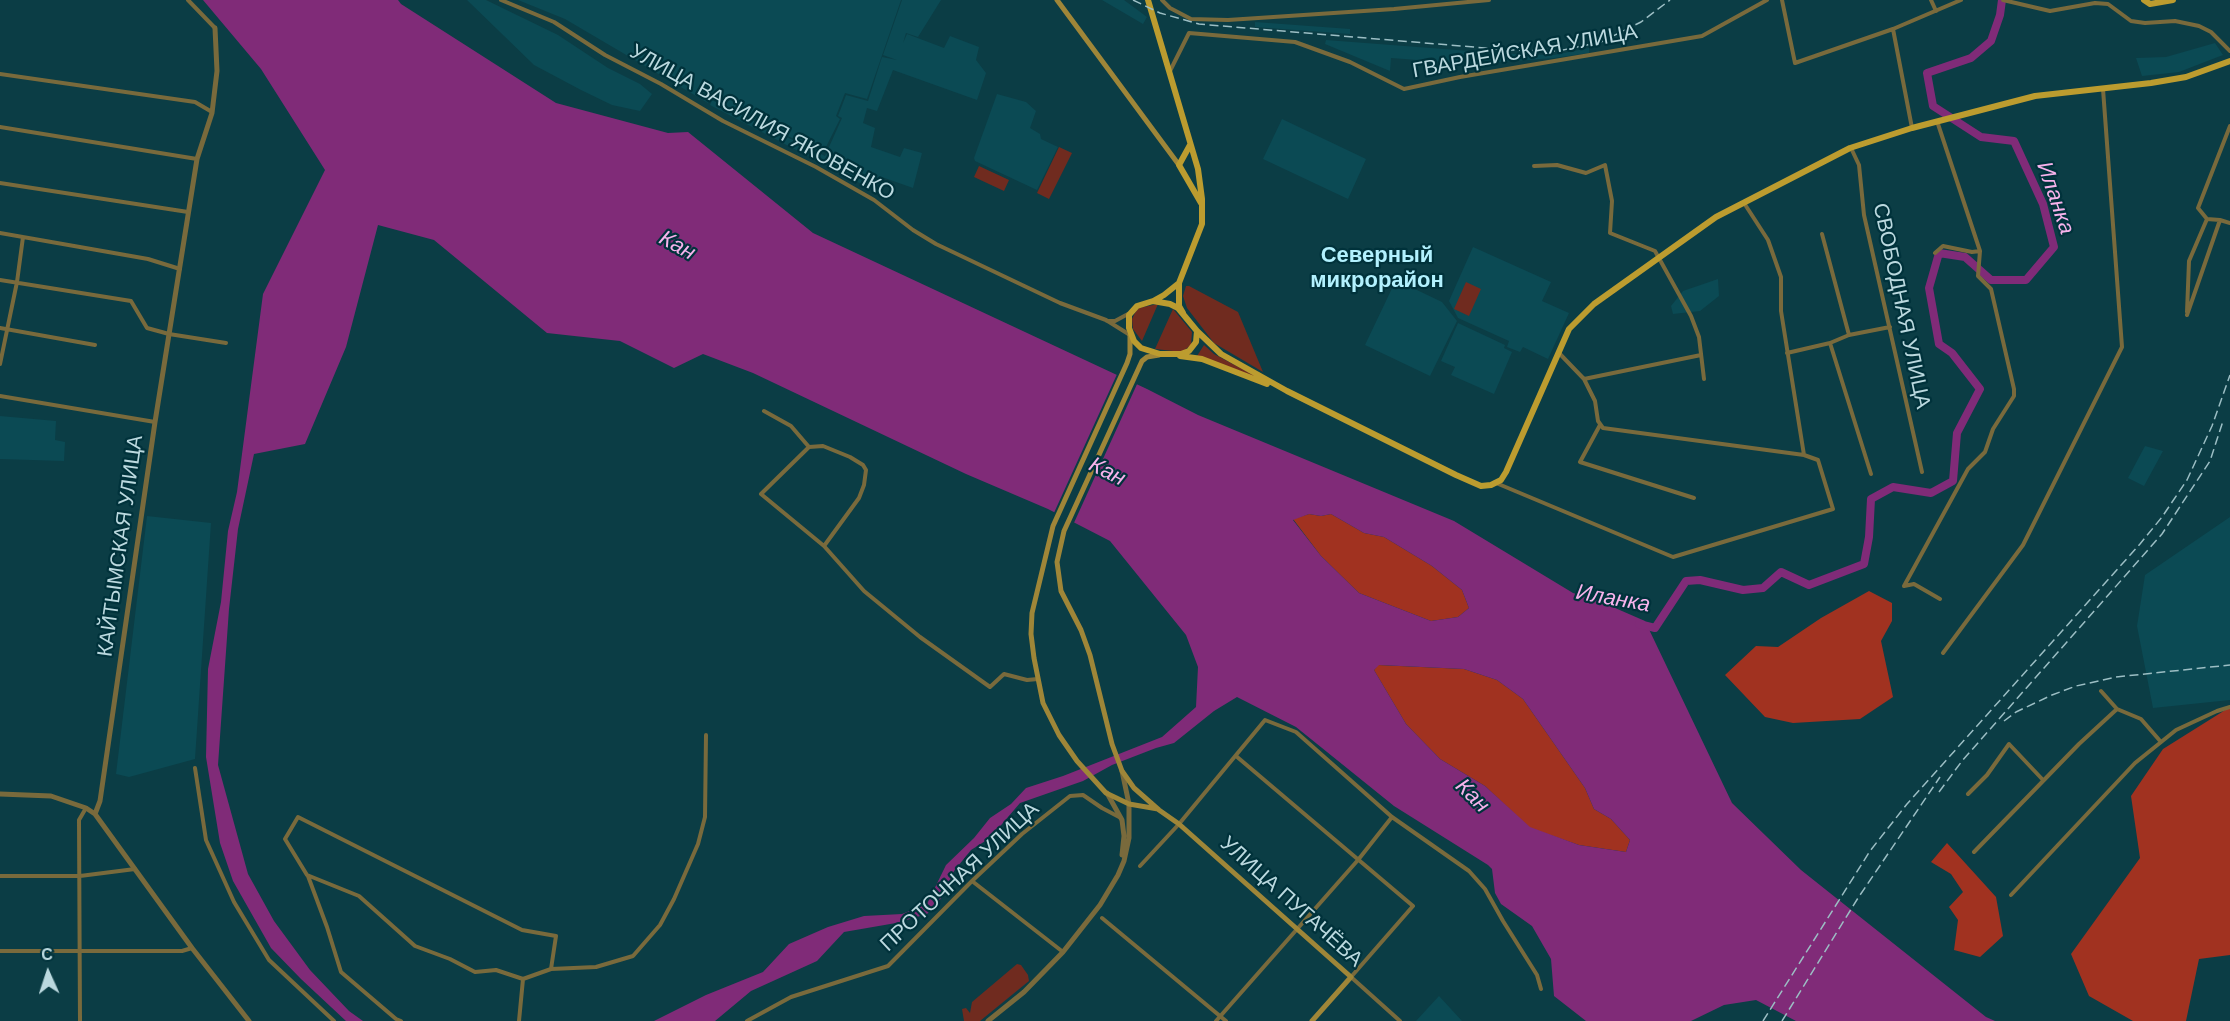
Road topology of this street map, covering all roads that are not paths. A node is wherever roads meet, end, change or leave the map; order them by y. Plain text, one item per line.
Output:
1 (188, 0) edge
2 (501, 0) edge
3 (1057, 0) edge
4 (1148, 0) edge
5 (1162, 0) edge
6 (1489, 0) edge
7 (1767, 0) edge
8 (1782, 0) edge
9 (1931, 0) edge
10 (1961, 0) edge
11 (2003, 0) edge
12 (2144, 0) edge
13 (2173, 0) edge
14 (1936, 10) junction
15 (215, 28) joint
16 (1893, 29) junction
17 (2230, 51) edge
18 (2230, 61) edge
19 (1169, 72) junction
20 (0, 74) edge
21 (2103, 88) junction
22 (212, 113) junction
23 (1939, 120) junction
24 (2230, 126) edge
25 (0, 127) edge
26 (1912, 128) junction
27 (1191, 144) junction
28 (1850, 148) junction
29 (197, 159) junction
30 (1179, 165) junction
31 (1534, 166) dead end
32 (0, 183) edge
33 (1743, 202) junction
34 (1203, 209) junction
35 (188, 212) junction
36 (2207, 219) junction
37 (2220, 220) junction
38 (2230, 223) edge
39 (0, 233) edge
40 (1822, 234) dead end
41 (23, 237) junction
42 (1980, 251) junction
43 (1935, 253) dead end
44 (1659, 258) junction
45 (180, 268) junction
46 (0, 280) edge
47 (17, 282) junction
48 (1179, 283) junction
49 (1152, 301) junction
50 (1132, 310) junction
51 (1183, 313) junction
52 (1106, 320) junction
53 (1890, 327) junction
54 (0, 328) edge
55 (8, 330) junction
56 (1197, 331) junction
57 (169, 334) junction
58 (1130, 335) junction
59 (1850, 335) junction
60 (226, 343) dead end
61 (1830, 343) junction
62 (94, 345) dead end
63 (1558, 352) junction
64 (1787, 353) junction
65 (1161, 354) junction
66 (1170, 354) junction
67 (1701, 355) junction
68 (0, 364) edge
69 (1584, 379) junction
70 (1704, 379) dead end
71 (1287, 391) junction
72 (0, 396) edge
73 (764, 411) dead end
74 (155, 422) junction
75 (1600, 425) junction
76 (809, 447) junction
77 (1804, 455) junction
78 (1922, 472) dead end
79 (1872, 474) dead end
80 (1496, 483) junction
81 (1694, 498) dead end
82 (824, 546) junction
83 (1940, 599) dead end
84 (1944, 653) dead end
85 (1038, 679) junction
86 (2101, 691) dead end
87 (2230, 707) edge
88 (2117, 709) junction
89 (706, 735) dead end
90 (2161, 742) junction
91 (1236, 756) junction
92 (195, 768) dead end
93 (1122, 771) junction
94 (2043, 780) junction
95 (1106, 793) junction
96 (1968, 794) dead end
97 (0, 795) edge
98 (1129, 804) junction
99 (86, 808) junction
100 (1159, 810) junction
101 (95, 814) junction
102 (1392, 817) junction
103 (1122, 818) junction
104 (1179, 824) junction
105 (1974, 852) dead end
106 (1358, 860) junction
107 (1140, 866) dead end
108 (136, 868) junction
109 (1120, 871) junction
110 (307, 875) junction
111 (0, 876) edge
112 (80, 876) junction
113 (972, 881) junction
114 (2011, 895) dead end
115 (1102, 918) dead end
116 (1297, 929) junction
117 (192, 948) junction
118 (80, 950) junction
119 (0, 951) edge
120 (1063, 952) junction
121 (551, 969) junction
122 (1351, 977) junction
123 (523, 979) junction
124 (1541, 989) dead end
125 (1220, 1016) junction
126 (80, 1021) edge
127 (249, 1021) edge
128 (334, 1021) edge
129 (401, 1021) edge
130 (519, 1021) edge
131 (747, 1021) edge
132 (988, 1021) edge
133 (1216, 1021) edge
134 (1226, 1021) edge
135 (1312, 1021) edge
136 (1400, 1021) edge

1 - 15 street
2 - 52 street, УЛИЦА ВАСИЛИЯ ЯКОВЕНКО
3 - 30 main road
4 - 19 main road
5 - 6 street
7 - 19 street, ГВАРДЕЙСКАЯ УЛИЦА
8 - 16 street
9 - 14 street
10 - 14 street
11 - 17 street
12 - 13 main road
14 - 16 street
15 - 22 street, КАЙТЫМСКАЯ УЛИЦА
16 - 26 street
18 - 21 main road
19 - 27 main road
20 - 22 street
21 - 23 main road
21 - 84 street
22 - 29 street, КАЙТЫМСКАЯ УЛИЦА
23 - 26 main road
23 - 42 street
24 - 36 street
25 - 29 street
26 - 28 main road
27 - 30 main road
27 - 34 main road
28 - 33 main road
28 - 53 street, СВОБОДНАЯ УЛИЦА
29 - 35 street, КАЙТЫМСКАЯ УЛИЦА
30 - 34 main road
31 - 44 street
32 - 35 street
33 - 44 main road
33 - 64 street
34 - 48 main road
35 - 45 street, КАЙТЫМСКАЯ УЛИЦА
36 - 37 street
36 - 37 street
37 - 38 street
39 - 41 street
40 - 59 street
41 - 45 street
41 - 47 street
42 - 43 street
42 - 83 street
44 - 63 main road
44 - 67 street
45 - 57 street, КАЙТЫМСКАЯ УЛИЦА
46 - 47 street
47 - 55 street
47 - 57 street
48 - 49 main road
48 - 51 main road
49 - 50 main road
49 - 51 main road
50 - 52 street
50 - 58 main road
51 - 56 main road
52 - 58 street, УЛИЦА ВАСИЛИЯ ЯКОВЕНКО
53 - 59 street
53 - 78 street, СВОБОДНАЯ УЛИЦА
54 - 55 street
55 - 62 street
55 - 68 street
56 - 66 main road
56 - 71 main road
57 - 60 street
57 - 74 street, КАЙТЫМСКАЯ УЛИЦА
58 - 65 main road
58 - 85 main road
59 - 61 street
61 - 64 street
61 - 79 street
63 - 69 street
63 - 80 main road
64 - 77 street
65 - 66 main road
65 - 93 main road, УЛИЦА ПУГАЧЁВА
66 - 71 main road
67 - 69 street
67 - 70 street
69 - 75 street
71 - 80 main road
72 - 74 street
73 - 76 street
74 - 101 street, КАЙТЫМСКАЯ УЛИЦА
75 - 77 street
75 - 81 street
76 - 82 street
76 - 82 street
77 - 80 street
82 - 85 street
85 - 95 main road
86 - 88 street
87 - 90 street
88 - 90 street
88 - 94 street
89 - 121 street
90 - 114 street
91 - 102 street
91 - 104 street
91 - 106 street
92 - 128 street
93 - 98 street
93 - 100 main road, УЛИЦА ПУГАЧЁВА
94 - 96 street
94 - 105 street
95 - 98 main road
95 - 103 street
97 - 99 street
98 - 100 main road
98 - 109 street
99 - 101 street
99 - 112 street
100 - 104 main road, УЛИЦА ПУГАЧЁВА
101 - 108 street
102 - 106 street
102 - 124 street
103 - 109 street
103 - 113 street, ПРОТОЧНАЯ УЛИЦА
104 - 107 street
104 - 116 main road, УЛИЦА ПУГАЧЁВА
106 - 116 street
106 - 122 street
108 - 112 street
108 - 117 street
109 - 120 street
110 - 121 street
110 - 123 street
110 - 129 street
111 - 112 street
112 - 118 street
113 - 120 street
113 - 131 street, ПРОТОЧНАЯ УЛИЦА
115 - 125 street
116 - 122 main road, УЛИЦА ПУГАЧЁВА
116 - 125 street
117 - 118 street
117 - 127 street
118 - 119 street
118 - 126 street
120 - 132 street
121 - 123 street
122 - 135 main road
122 - 136 street, УЛИЦА ПУГАЧЁВА
123 - 130 street
125 - 133 street
125 - 134 street

